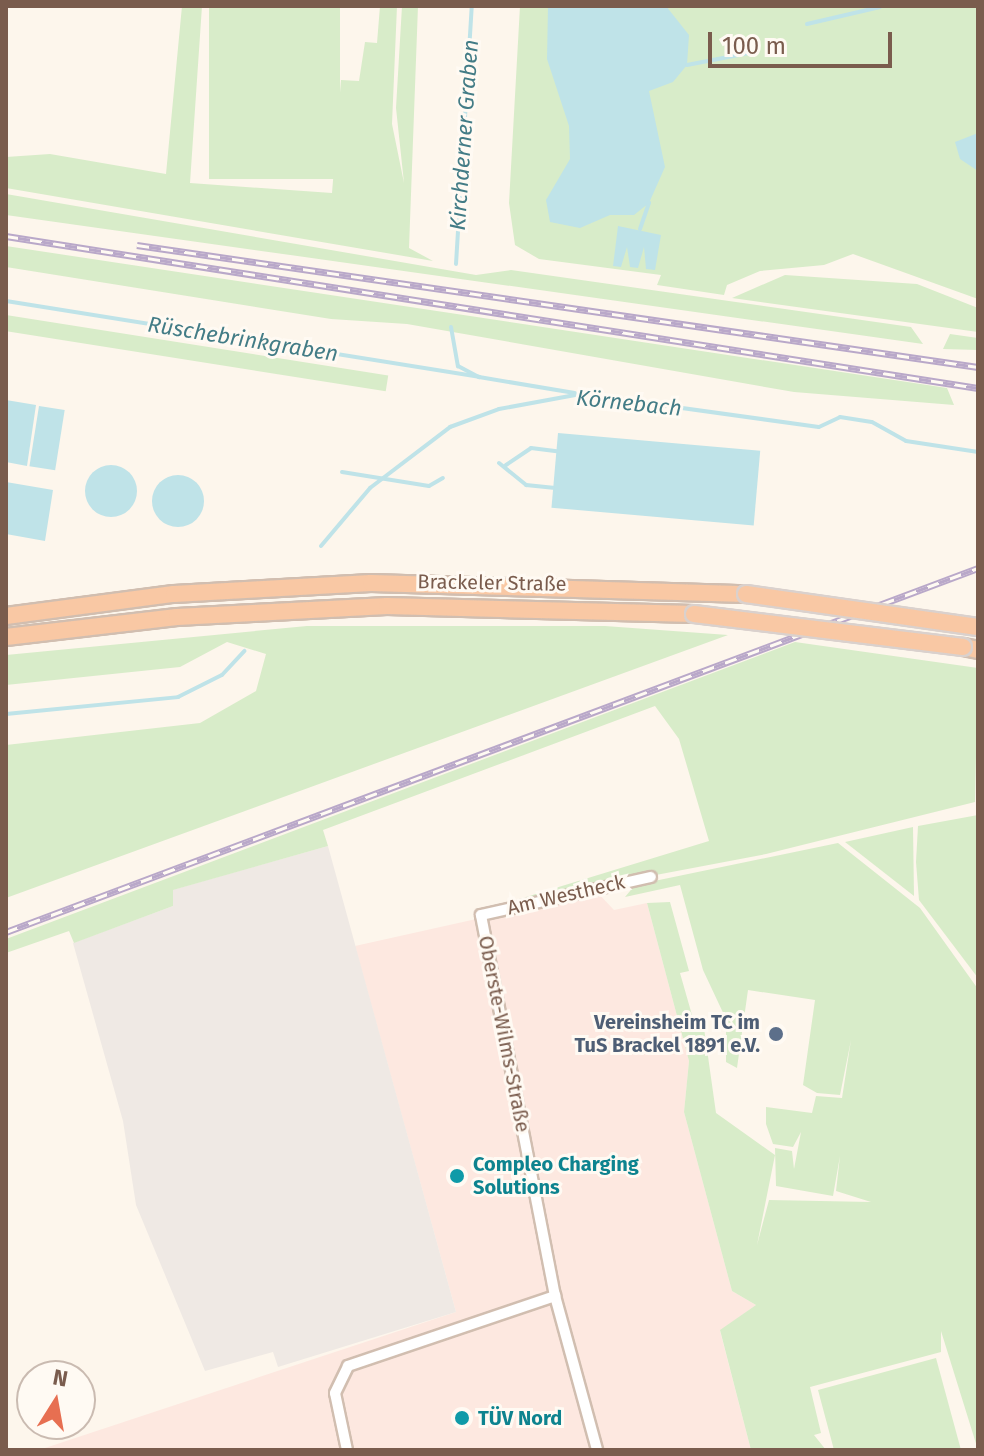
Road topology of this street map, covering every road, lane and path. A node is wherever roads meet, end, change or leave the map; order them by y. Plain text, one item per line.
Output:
1 (6, 616) edge
2 (978, 627) edge
3 (7, 637) edge
4 (971, 649) edge
5 (651, 877) dead end
6 (481, 915) joint
7 (555, 1296) junction
8 (347, 1450) edge
9 (597, 1450) edge

1 - 2 highway, Brackeler Straße, bridge
3 - 4 highway, Brackeler Straße, bridge
5 - 6 street, Am Westheck
6 - 7 street, Oberste-Wilms-Straße
7 - 8 street
7 - 9 street, Oberste-Wilms-Straße

